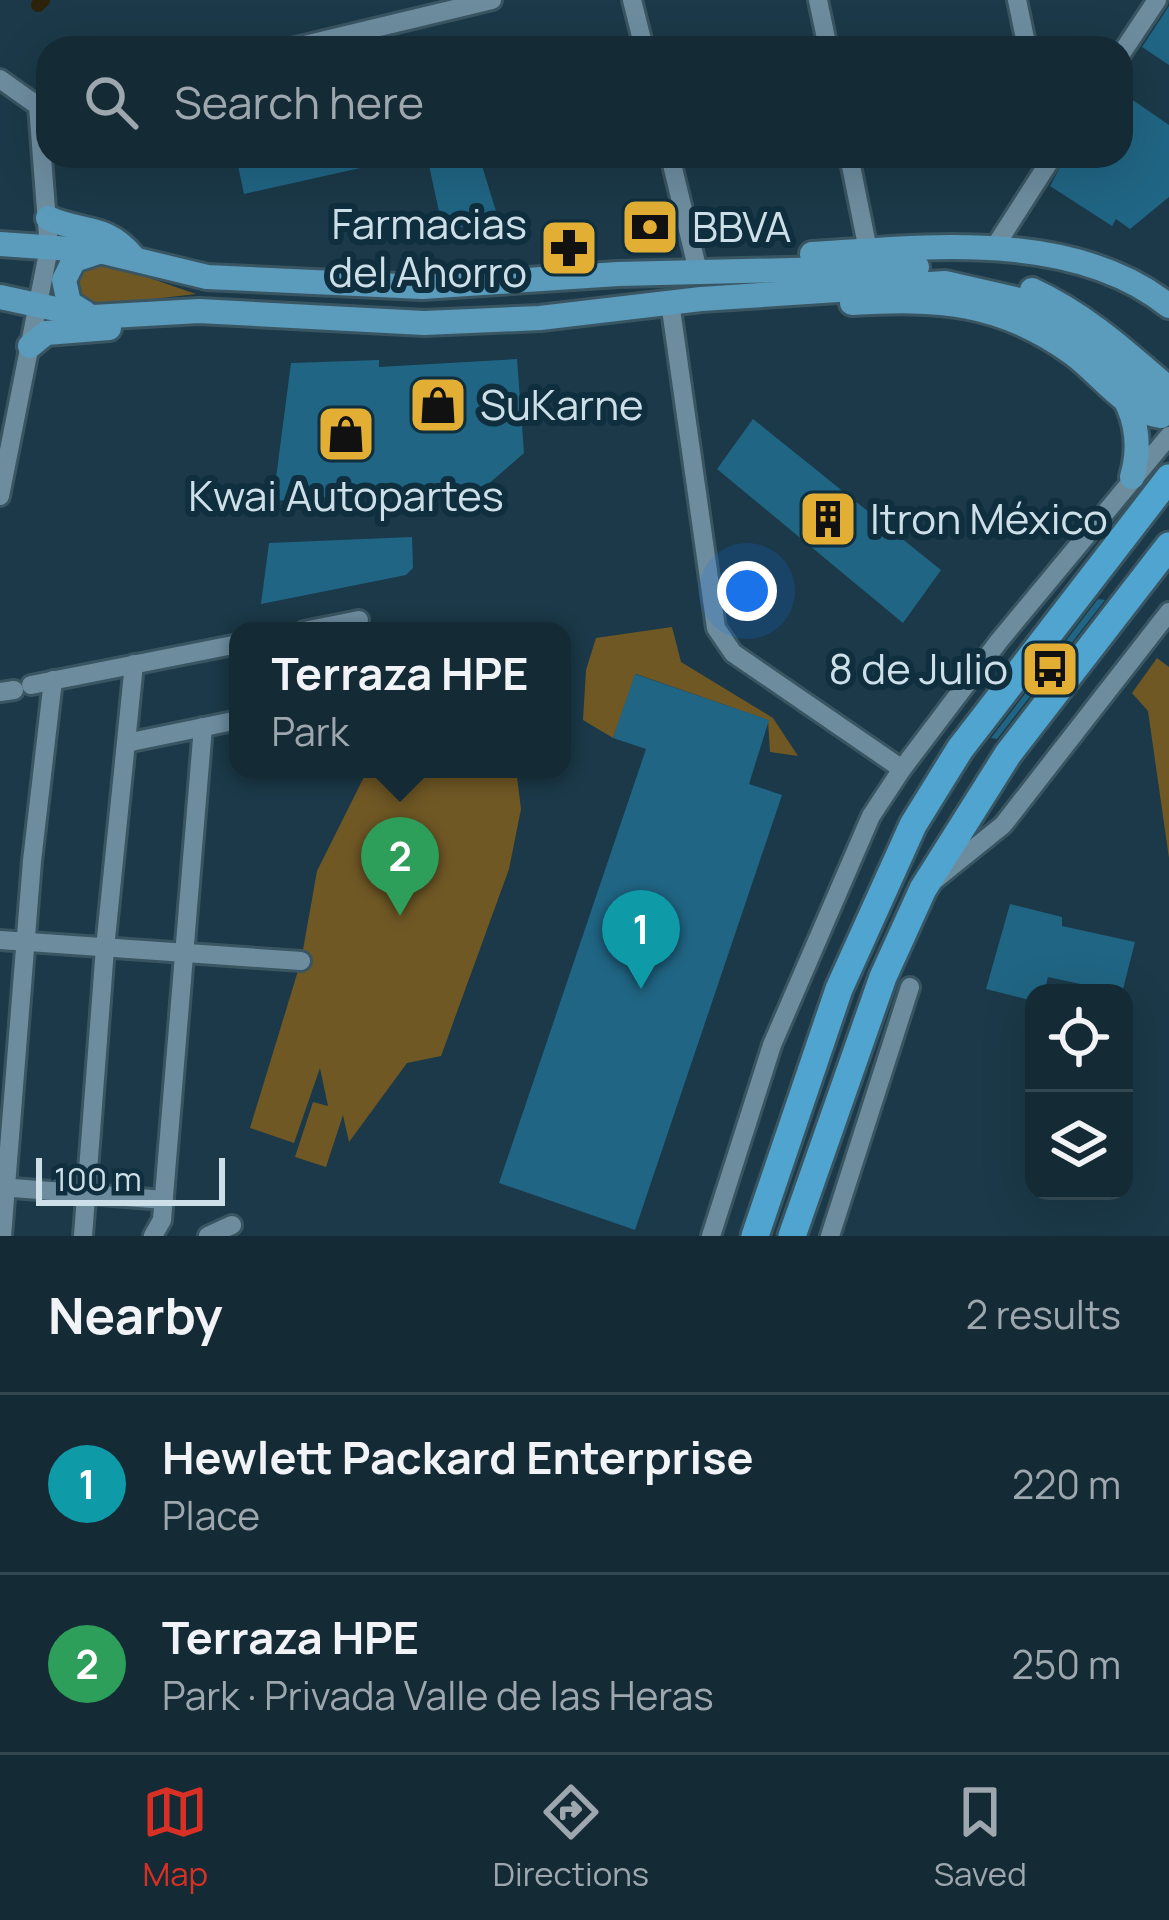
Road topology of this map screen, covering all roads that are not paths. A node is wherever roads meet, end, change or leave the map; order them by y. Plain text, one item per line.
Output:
1 (492, 0) edge
2 (632, 0) edge
3 (818, 0) edge
4 (1017, 0) edge
5 (1156, 0) edge
6 (466, 3) edge
7 (338, 36) edge
8 (641, 36) edge
9 (825, 36) edge
10 (1024, 36) edge
11 (1133, 36) edge
12 (0, 79) edge
13 (36, 101) edge
14 (46, 168) edge
15 (673, 168) edge
16 (851, 168) edge
17 (1044, 168) edge
18 (48, 218) junction
19 (0, 244) edge
20 (49, 248) junction
21 (994, 248) junction
22 (868, 250) junction
23 (100, 251) junction
24 (135, 259) junction
25 (696, 263) junction
26 (651, 273) junction
27 (0, 297) edge
28 (39, 302) junction
29 (1169, 306) edge
30 (663, 308) junction
31 (93, 317) junction
32 (126, 318) junction
33 (30, 346) junction
34 (1124, 398) junction
35 (1166, 401) edge
36 (1169, 436) edge
37 (5, 441) edge
38 (1132, 477) junction
39 (1169, 478) edge
40 (0, 496) edge
41 (1169, 546) edge
42 (1169, 612) edge
43 (359, 620) dead end
44 (349, 622) edge
45 (229, 646) edge
46 (134, 664) junction
47 (53, 680) junction
48 (15, 689) edge
49 (229, 722) edge
50 (203, 728) junction
51 (125, 743) junction
52 (902, 769) junction
53 (923, 890) junction
54 (0, 940) edge
55 (27, 942) junction
56 (104, 948) junction
57 (184, 953) junction
58 (301, 961) dead end
59 (910, 987) dead end
60 (4, 1188) edge
61 (86, 1193) junction
62 (164, 1200) junction
63 (232, 1225) dead end
64 (160, 1234) edge
65 (2, 1236) edge
66 (83, 1236) edge
67 (208, 1236) edge
68 (711, 1236) edge
69 (752, 1236) edge
70 (796, 1236) edge
71 (830, 1236) edge

1 - 6 street
2 - 8 street
3 - 9 street
4 - 10 street
5 - 11 street
6 - 7 street
12 - 13 street
14 - 18 street
15 - 25 street
16 - 22 street
17 - 21 street
18 - 20 street
18 - 24 main road
19 - 20 main road
20 - 23 main road
20 - 28 street
21 - 22 main road
21 - 29 main road
22 - 25 main road
23 - 24 main road
23 - 31 main road
24 - 26 main road
25 - 26 main road
26 - 35 main road
27 - 28 main road
28 - 31 main road
28 - 33 street
30 - 32 main road
30 - 34 main road
30 - 35 main road
30 - 52 street
31 - 32 main road
32 - 33 main road
33 - 37 street
34 - 35 main road
34 - 38 main road
36 - 38 street
37 - 40 street
38 - 52 street
39 - 69 highway
41 - 53 highway
42 - 53 street
43 - 44 street
45 - 46 street
46 - 47 street
46 - 51 street
47 - 48 street
47 - 55 street
49 - 50 street
50 - 51 street
50 - 57 street
51 - 56 street
52 - 68 street
53 - 70 highway
54 - 55 street
55 - 56 street
55 - 60 street
56 - 57 street
56 - 61 street
57 - 58 street
57 - 62 street
59 - 71 street
60 - 61 street
60 - 65 street
61 - 62 street
61 - 66 street
62 - 64 street
63 - 67 street

